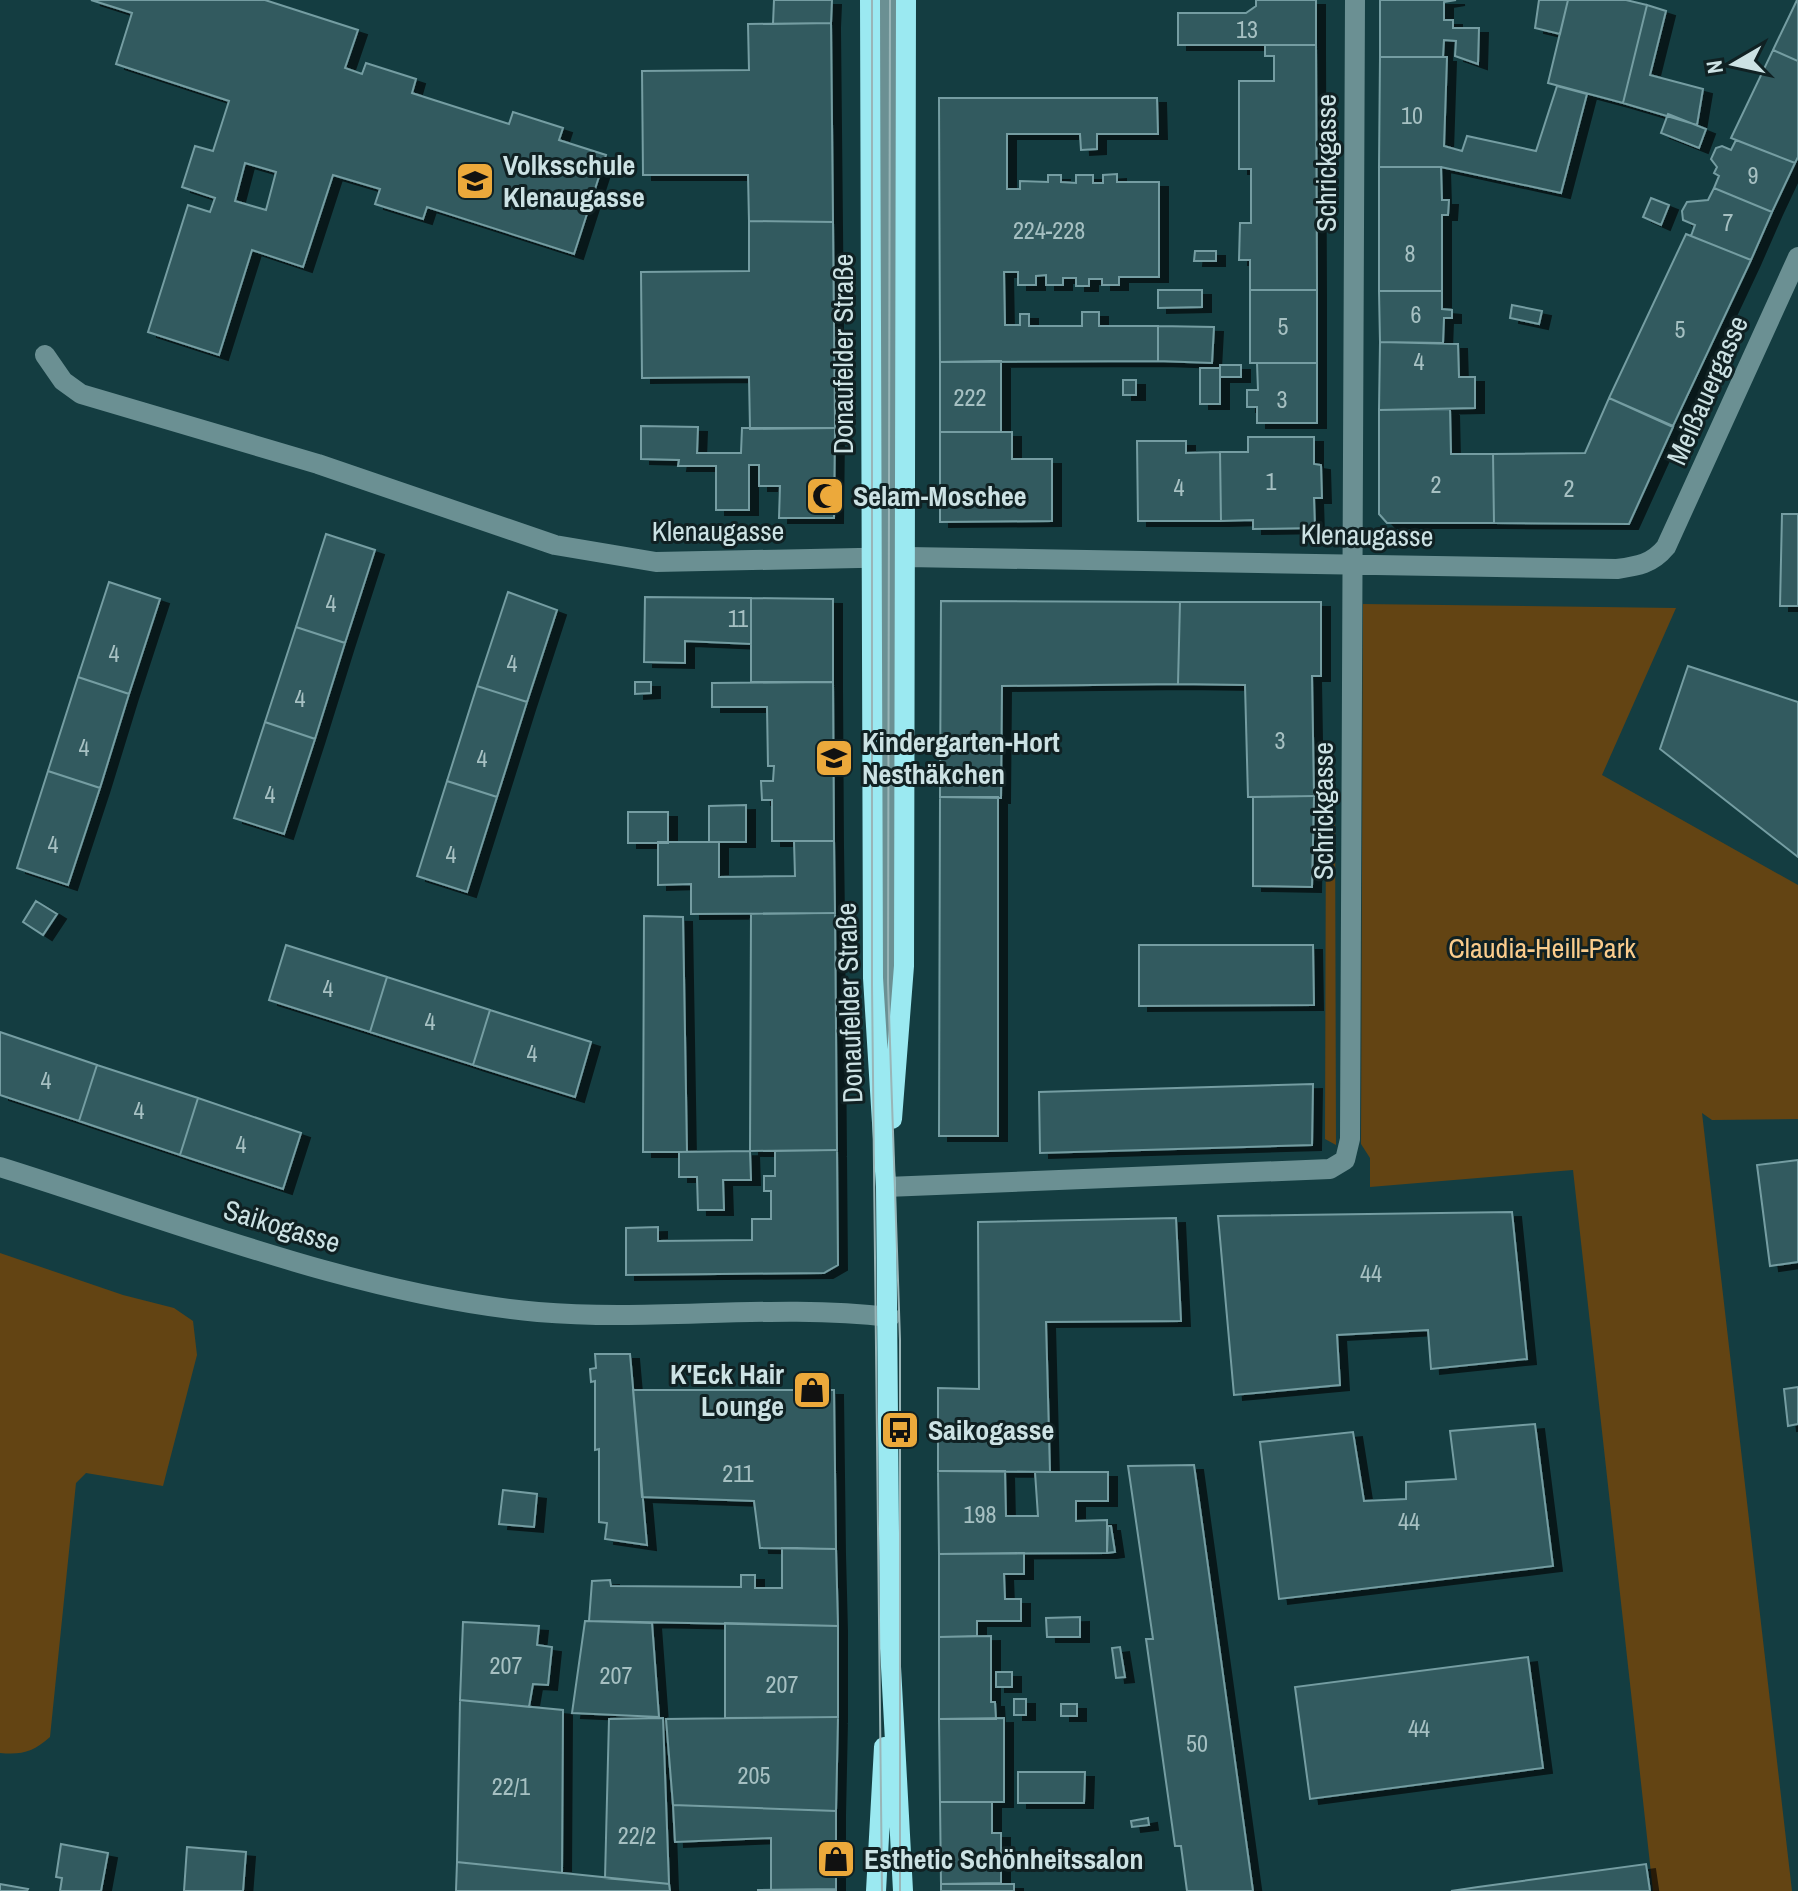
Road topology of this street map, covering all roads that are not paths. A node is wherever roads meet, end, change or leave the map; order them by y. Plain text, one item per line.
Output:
1 (870, 0) edge
2 (890, 0) edge
3 (906, 0) edge
4 (1355, 0) edge
5 (1798, 257) edge
6 (45, 355) dead end
7 (1666, 547) joint
8 (889, 558) junction
9 (1351, 562) junction
10 (0, 1167) edge
11 (886, 1187) junction
12 (890, 1317) junction
13 (890, 1648) junction
14 (876, 1891) edge
15 (903, 1891) edge

1 - 8 main road, Donaufelder Straße
2 - 8 street, Donaufelder Straße
3 - 8 main road, Donaufelder Straße
4 - 9 street, Schrickgasse
5 - 7 street, Meißauergasse
6 - 8 street, Klenaugasse
7 - 9 street, Klenaugasse
8 - 9 street, Klenaugasse
8 - 11 main road, Donaufelder Straße
8 - 11 main road, Donaufelder Straße
9 - 11 street, Schrickgasse
10 - 12 street, Saikogasse
11 - 12 main road, Donaufelder Straße
12 - 13 main road, Donaufelder Straße
13 - 14 main road, Donaufelder Straße
13 - 15 main road, Donaufelder Straße

